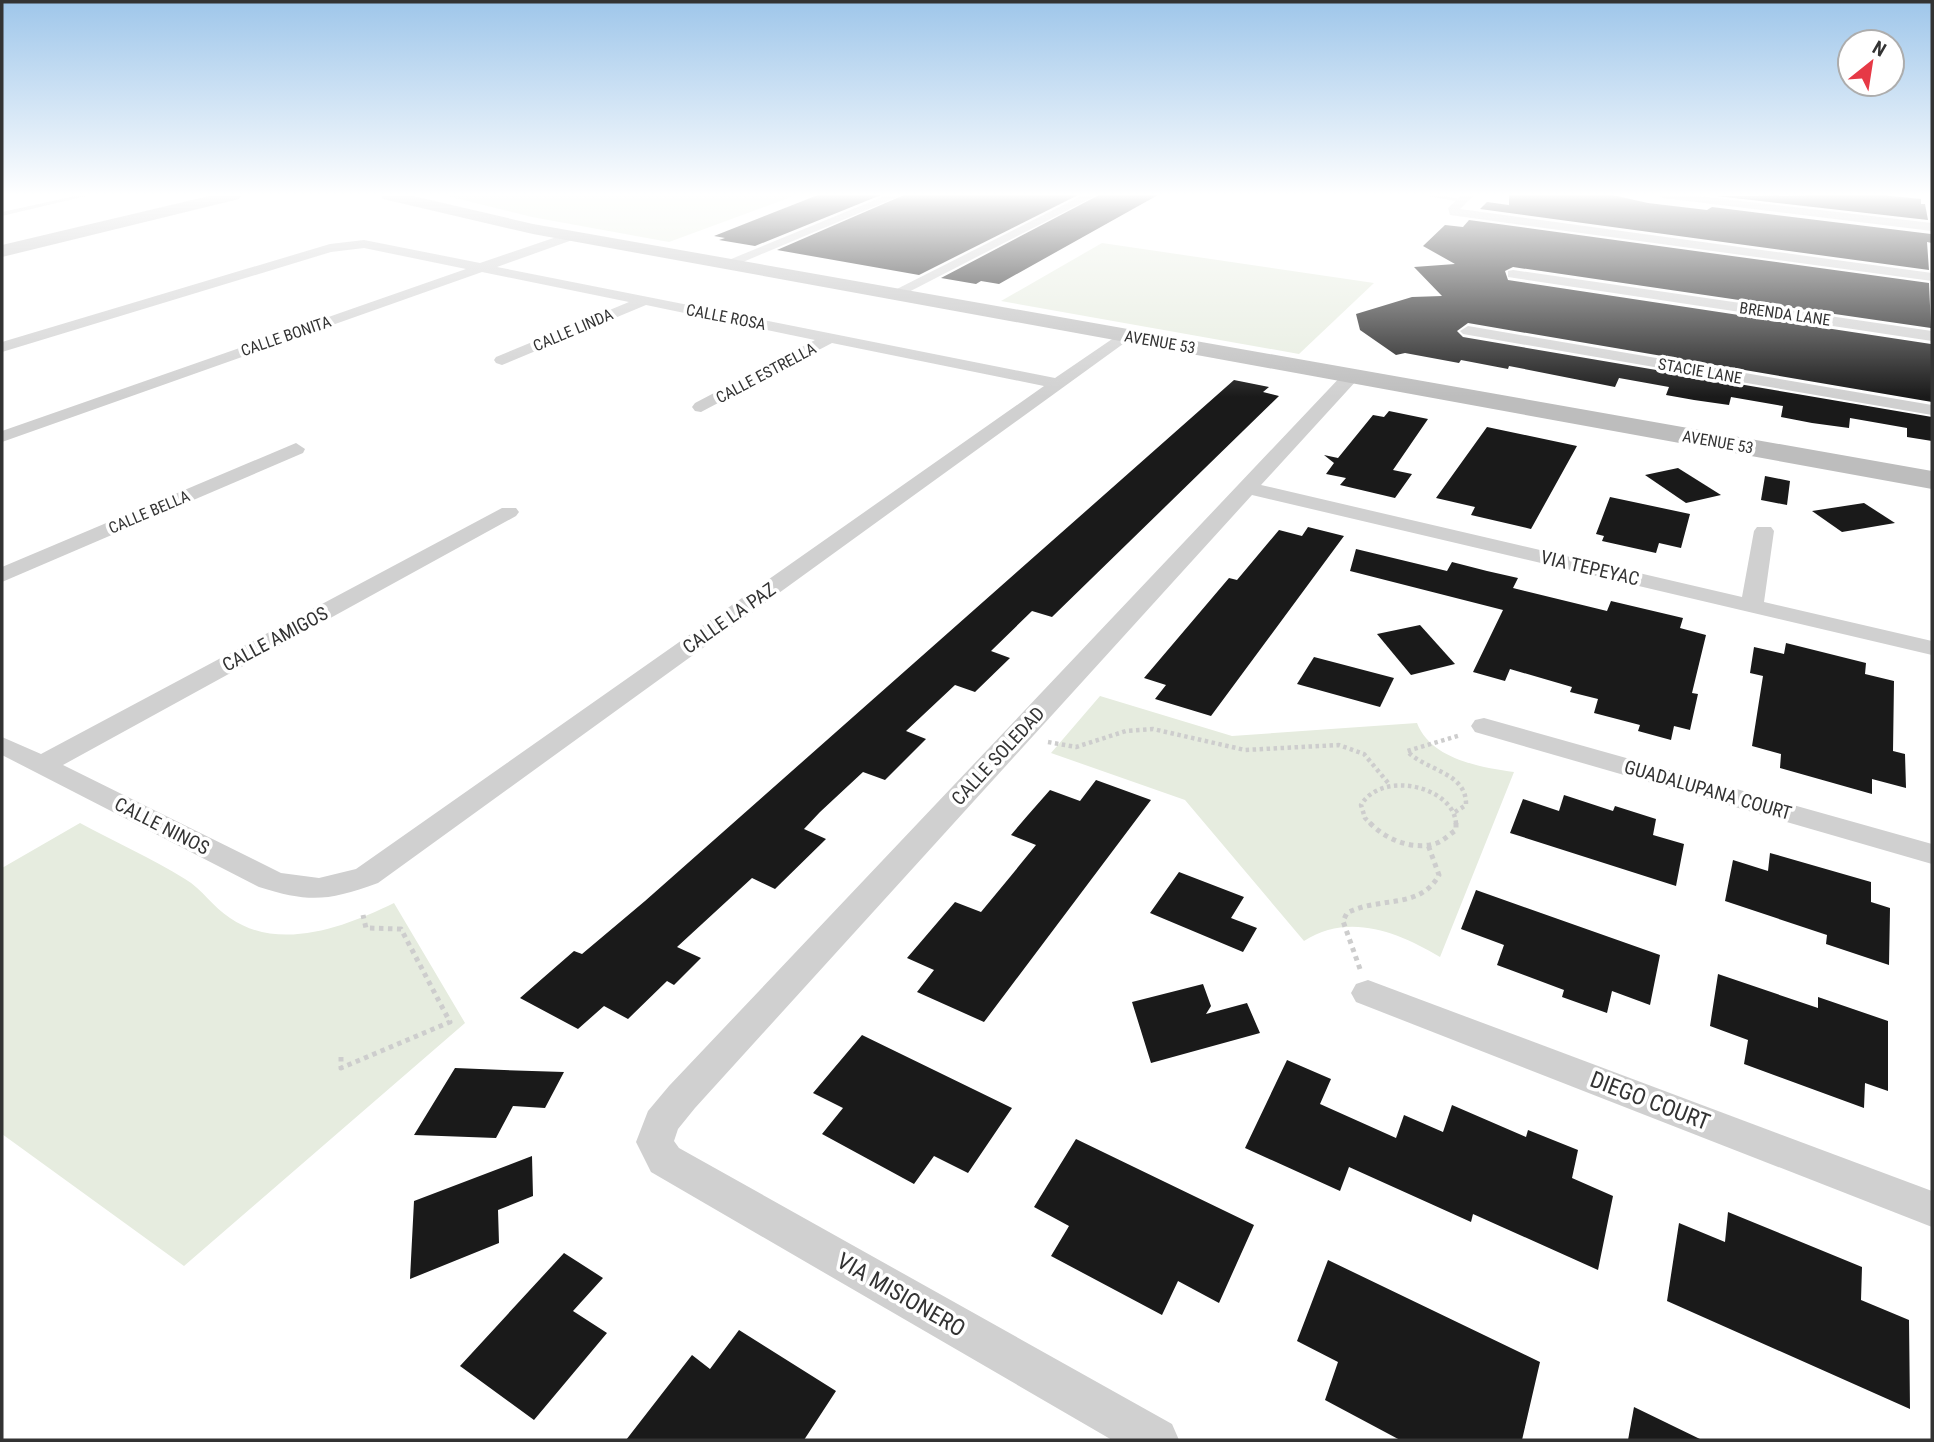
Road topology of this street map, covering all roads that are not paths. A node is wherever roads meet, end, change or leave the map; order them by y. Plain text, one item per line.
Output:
1 (281, 262) edge
2 (453, 262) edge
3 (496, 262) edge
4 (717, 262) edge
5 (730, 262) edge
6 (957, 262) edge
7 (1824, 262) edge
8 (726, 264) junction
9 (480, 268) junction
10 (1513, 274) dead end
11 (1932, 277) edge
12 (894, 294) junction
13 (643, 301) junction
14 (1468, 331) dead end
15 (1126, 336) junction
16 (1932, 336) edge
17 (830, 338) junction
18 (2, 347) edge
19 (502, 360) dead end
20 (1351, 376) junction
21 (1058, 384) junction
22 (701, 407) dead end
23 (1932, 410) edge
24 (4, 434) edge
25 (296, 449) dead end
26 (1932, 480) edge
27 (1247, 488) junction
28 (509, 512) dead end
29 (1763, 531) dead end
30 (2, 575) edge
31 (1752, 606) junction
32 (1932, 648) edge
33 (1484, 726) road end
34 (2, 745) edge
35 (41, 765) junction
36 (1932, 855) edge
37 (327, 890) joint
38 (1368, 993) road end
39 (655, 1142) joint
40 (1932, 1209) edge
41 (1156, 1440) edge

1 - 18 street
2 - 9 street, CALLE ROSA
3 - 9 street, CALLE BONITA
4 - 8 street, AVENUE 53
5 - 8 street
6 - 12 street
7 - 11 street
8 - 12 street, AVENUE 53
9 - 13 street, CALLE ROSA
9 - 24 street, CALLE BONITA
10 - 16 street, BRENDA LANE
12 - 15 street, AVENUE 53
13 - 17 street, CALLE ROSA
13 - 19 street, CALLE LINDA
14 - 23 street, STACIE LANE
15 - 20 street, AVENUE 53
15 - 21 street, CALLE LA PAZ
17 - 21 street, CALLE ROSA
17 - 22 street, CALLE ESTRELLA
20 - 26 street, AVENUE 53
20 - 27 street, CALLE SOLEDAD
21 - 37 street, CALLE LA PAZ
25 - 30 street, CALLE BELLA
27 - 31 street, VIA TEPEYAC
27 - 39 street, CALLE SOLEDAD
28 - 35 street, CALLE AMIGOS
29 - 31 street
31 - 32 street, VIA TEPEYAC
33 - 36 street, GUADALUPANA COURT
34 - 35 street, CALLE NINOS
35 - 37 street, CALLE NINOS
38 - 40 street, DIEGO COURT
39 - 41 street, VIA MISIONERO

